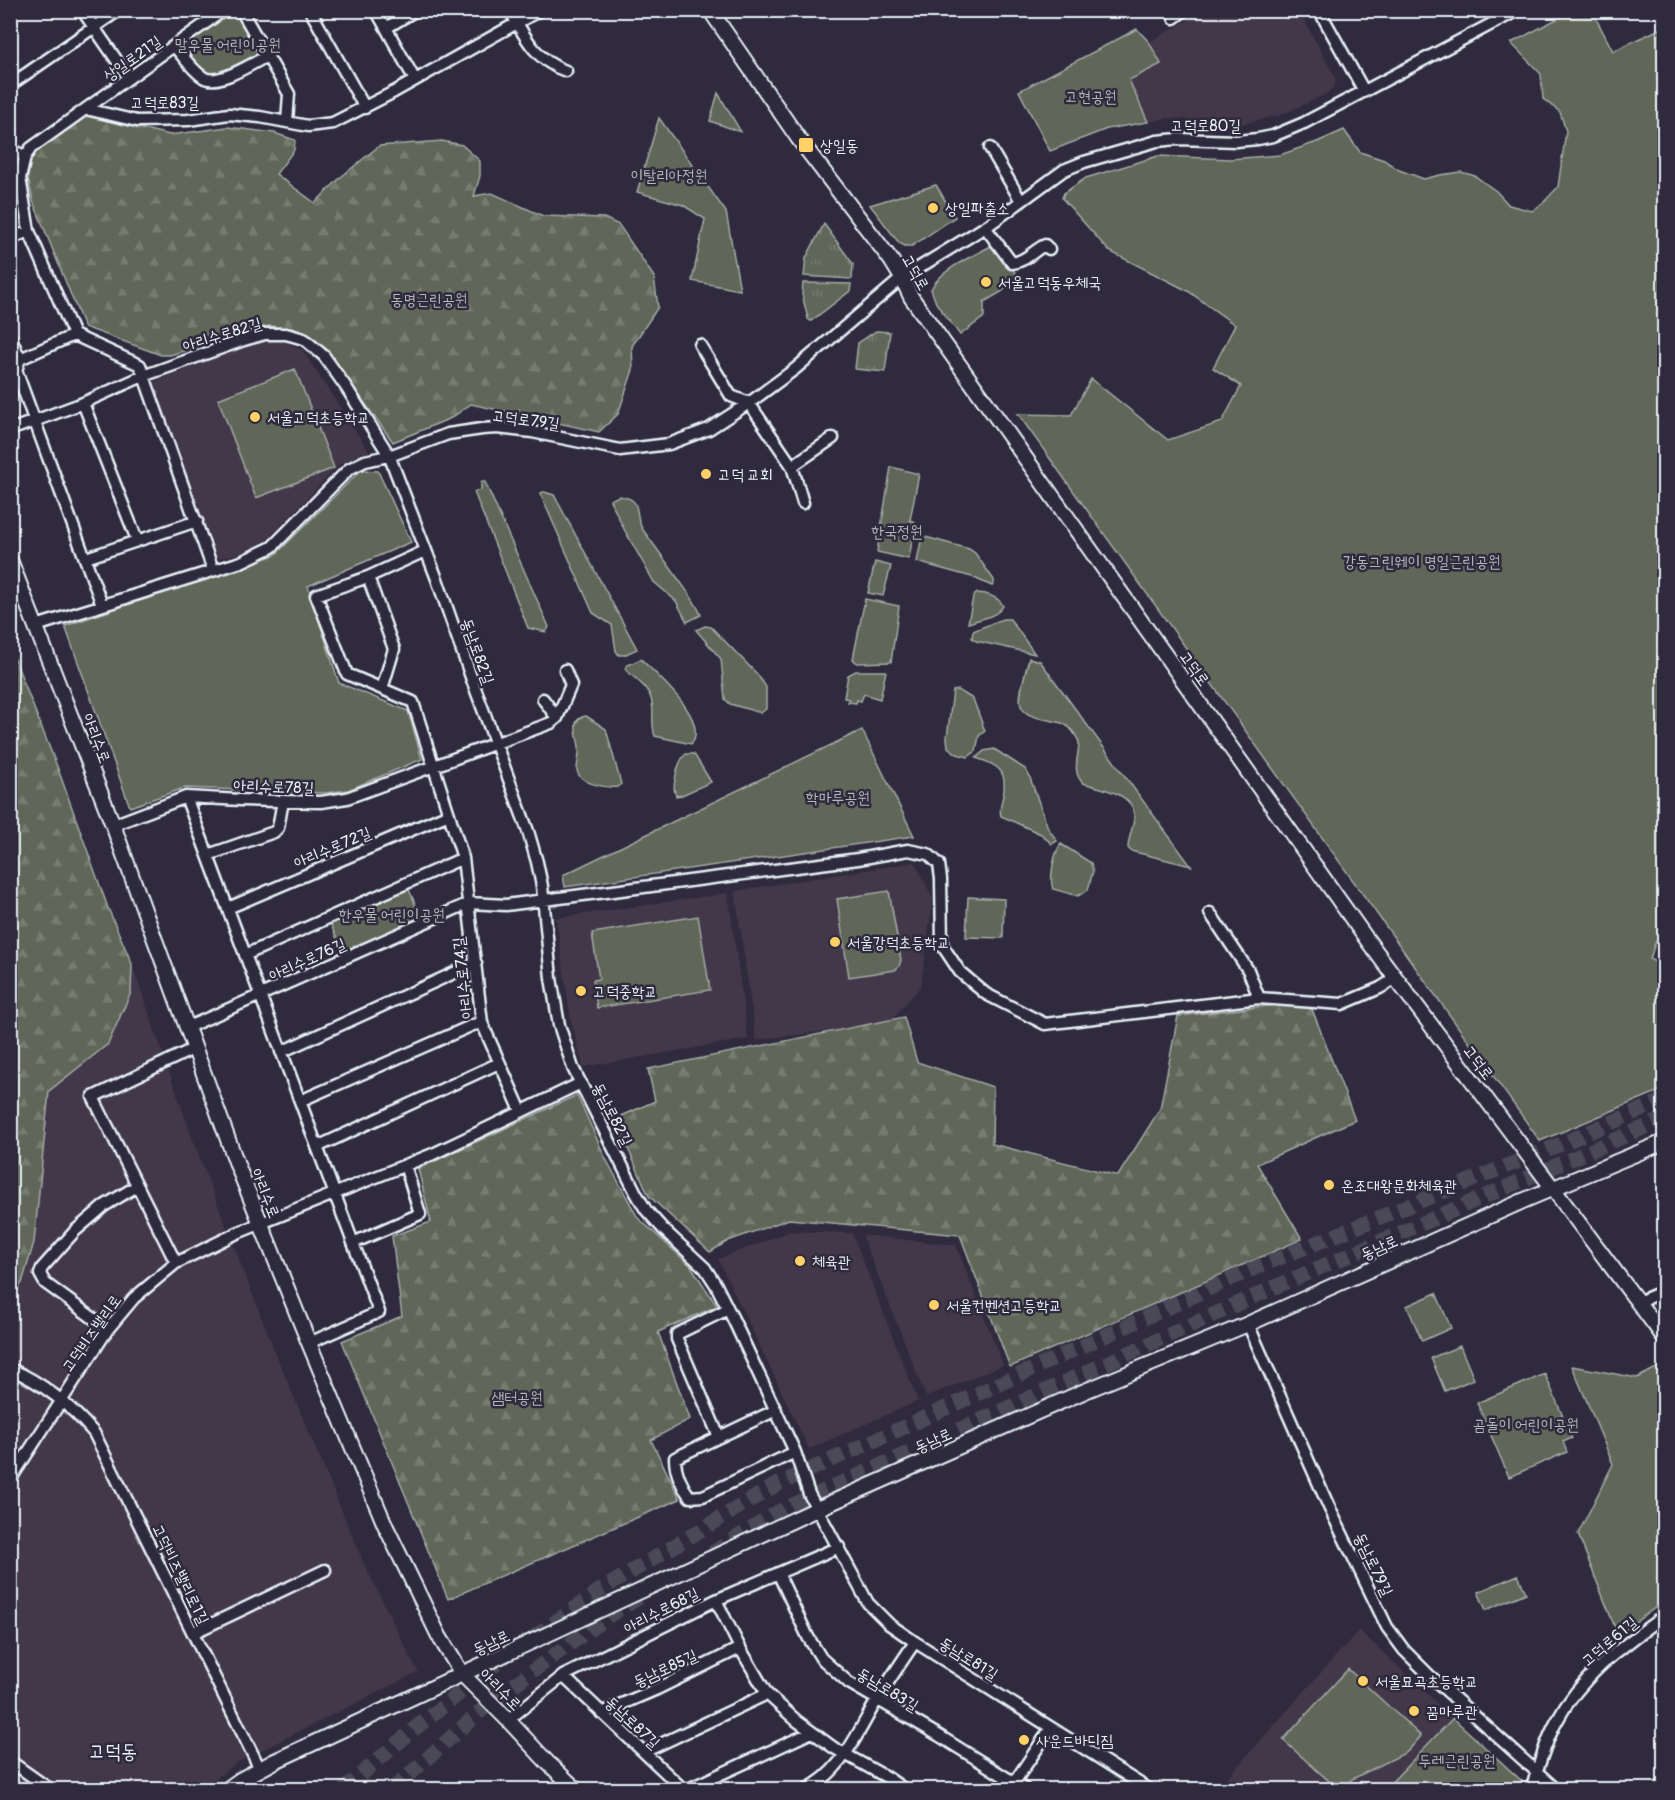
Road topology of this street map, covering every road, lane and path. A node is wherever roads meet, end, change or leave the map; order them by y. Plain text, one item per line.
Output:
1 (82, 10) edge
2 (118, 10) edge
3 (224, 10) edge
4 (242, 10) edge
5 (310, 10) edge
6 (376, 10) edge
7 (416, 10) edge
8 (510, 10) edge
9 (540, 10) edge
10 (710, 10) edge
11 (1185, 10) edge
12 (1319, 10) edge
13 (1518, 10) edge
14 (1174, 18) dead end
15 (517, 24) junction
16 (94, 28) junction
17 (386, 28) junction
18 (174, 46) junction
19 (267, 56) junction
20 (566, 71) dead end
21 (129, 78) junction
22 (415, 80) junction
23 (10, 85) edge
24 (1364, 91) junction
25 (365, 108) junction
26 (86, 109) junction
27 (287, 122) junction
28 (10, 148) edge
29 (990, 148) dead end
30 (25, 157) junction
31 (1021, 201) junction
32 (985, 227) junction
33 (29, 231) junction
34 (10, 239) edge
35 (1049, 249) dead end
36 (902, 278) junction
37 (74, 335) junction
38 (10, 336) edge
39 (700, 345) dead end
40 (20, 359) junction
41 (144, 376) junction
42 (83, 403) junction
43 (748, 403) junction
44 (35, 421) junction
45 (10, 430) edge
46 (833, 438) dead end
47 (389, 455) junction
48 (792, 466) junction
49 (803, 503) dead end
50 (197, 521) junction
51 (137, 540) junction
52 (425, 551) junction
53 (86, 558) junction
54 (10, 560) edge
55 (213, 570) junction
56 (368, 577) junction
57 (102, 605) junction
58 (36, 626) junction
59 (565, 670) dead end
60 (382, 689) junction
61 (543, 699) dead end
62 (557, 718) junction
63 (495, 743) junction
64 (434, 767) junction
65 (186, 797) junction
66 (284, 801) junction
67 (449, 814) junction
68 (113, 825) junction
69 (208, 855) junction
70 (463, 858) junction
71 (543, 899) junction
72 (469, 903) junction
73 (228, 908) junction
74 (1210, 913) dead end
75 (245, 956) junction
76 (476, 963) junction
77 (1395, 978) junction
78 (260, 996) junction
79 (1259, 998) junction
80 (482, 1023) junction
81 (188, 1027) junction
82 (195, 1048) junction
83 (281, 1052) junction
84 (499, 1063) junction
85 (581, 1083) junction
86 (300, 1101) junction
87 (521, 1111) junction
88 (1665, 1142) edge
89 (317, 1147) junction
90 (405, 1165) junction
91 (137, 1186) junction
92 (1554, 1188) junction
93 (334, 1193) junction
94 (260, 1223) junction
95 (353, 1243) junction
96 (176, 1263) junction
97 (1665, 1291) edge
98 (1638, 1302) junction
99 (728, 1309) junction
100 (1248, 1324) junction
101 (108, 1329) junction
102 (1665, 1337) edge
103 (309, 1343) junction
104 (10, 1369) edge
105 (62, 1402) junction
106 (776, 1410) junction
107 (719, 1437) junction
108 (795, 1452) junction
109 (10, 1480) edge
110 (817, 1509) junction
111 (839, 1547) junction
112 (325, 1570) dead end
113 (778, 1573) junction
114 (716, 1600) junction
115 (1665, 1616) edge
116 (193, 1633) junction
117 (915, 1641) junction
118 (741, 1648) junction
119 (462, 1674) junction
120 (563, 1676) junction
121 (767, 1694) junction
122 (877, 1700) junction
123 (601, 1713) junction
124 (508, 1720) junction
125 (1051, 1728) junction
126 (812, 1732) junction
127 (644, 1752) junction
128 (846, 1754) junction
129 (10, 1761) edge
130 (260, 1769) junction
131 (1537, 1771) junction
132 (892, 1786) edge
133 (1011, 1786) edge
134 (51, 1790) edge
135 (226, 1790) edge
136 (577, 1790) edge
137 (685, 1790) edge
138 (805, 1790) edge
139 (905, 1790) edge
140 (1026, 1790) edge
141 (1150, 1790) edge
142 (1531, 1790) edge
143 (1557, 1790) edge

1 - 16 street
2 - 16 street
3 - 18 street, 상일로21길
4 - 19 street
5 - 25 street
6 - 17 street
7 - 17 street
8 - 15 street
9 - 15 street, 고덕로83길
10 - 36 main road, 고덕로
11 - 14 street
12 - 24 street
13 - 24 street, 고덕로80길
15 - 20 street
15 - 22 street, 고덕로83길
16 - 21 street
16 - 23 street
17 - 22 street
18 - 19 street
18 - 21 street, 상일로21길
19 - 27 street
21 - 26 street, 상일로21길
22 - 25 street, 고덕로83길
24 - 31 street, 고덕로80길
25 - 27 street, 고덕로83길
26 - 27 street, 고덕로83길
26 - 30 street
28 - 30 street
29 - 31 street
30 - 33 street
31 - 32 street, 고덕로80길
32 - 35 street
32 - 36 street, 고덕로80길
33 - 34 street
33 - 37 street
36 - 43 street, 고덕로79길
36 - 77 main road, 고덕로
37 - 40 street
37 - 41 street
38 - 40 street
39 - 43 street
40 - 44 street
41 - 42 street, 아리수로82길
41 - 47 street, 아리수로82길
41 - 50 street
42 - 44 street, 아리수로82길
42 - 51 street
43 - 47 street, 고덕로79길
43 - 48 street
44 - 45 street, 아리수로82길
44 - 53 street
46 - 48 street
47 - 52 street, 동남로82길
47 - 55 street, 고덕로79길
48 - 49 street
50 - 51 street
50 - 55 street
51 - 53 street
52 - 56 street
52 - 63 street, 동남로82길
53 - 57 street
54 - 58 main road, 아리수로
55 - 57 street, 고덕로79길
56 - 60 street
56 - 60 street
57 - 58 street, 고덕로79길
58 - 68 main road, 아리수로
59 - 62 street
60 - 64 street
61 - 62 street
62 - 63 street, 아리수로78길
63 - 64 street, 아리수로78길
63 - 71 street, 동남로82길
64 - 66 street, 아리수로78길
64 - 67 street, 아리수로74길
65 - 66 street, 아리수로78길
65 - 68 street, 아리수로78길
65 - 69 street
66 - 69 street
67 - 70 street, 아리수로74길
67 - 73 street, 아리수로72길
68 - 81 main road, 아리수로
69 - 73 street
70 - 72 street, 아리수로74길
70 - 75 street
71 - 72 street, 아리수로76길
71 - 79 street
71 - 85 street, 동남로82길
72 - 76 street, 아리수로74길
72 - 78 street, 아리수로76길
73 - 75 street
74 - 79 street
75 - 78 street
76 - 80 street, 아리수로74길
76 - 83 street
77 - 79 street
77 - 92 main road, 고덕로
78 - 81 street, 아리수로76길
78 - 83 street
80 - 84 street, 아리수로74길
80 - 86 street
81 - 82 main road, 아리수로
82 - 91 street
82 - 94 main road, 아리수로
83 - 86 street
84 - 87 street, 아리수로74길
84 - 89 street
85 - 87 street
85 - 99 street, 동남로82길
86 - 89 street
87 - 90 street
88 - 92 main road, 동남로
89 - 93 street
90 - 93 street
90 - 95 street
91 - 96 street
91 - 101 street
92 - 98 main road, 고덕로
92 - 100 main road, 동남로
93 - 94 street
93 - 95 street
94 - 96 street, 고덕비즈밸리로
94 - 103 main road, 아리수로
95 - 103 street
96 - 101 street, 고덕비즈밸리로
97 - 98 street
98 - 102 main road, 고덕로
99 - 106 street, 동남로82길
99 - 107 street
100 - 110 main road, 동남로
100 - 131 street, 동남로79길
101 - 105 street, 고덕비즈밸리로
103 - 119 main road, 아리수로
104 - 105 street, 고덕비즈밸리로1길
105 - 109 street, 고덕비즈밸리로
105 - 116 street, 고덕비즈밸리로1길
106 - 107 street
106 - 108 street, 동남로82길
107 - 108 street
108 - 110 street, 동남로82길
110 - 111 street, 동남로81길
110 - 119 main road, 동남로
111 - 113 street, 아리수로68길
111 - 117 street, 동남로81길
112 - 116 street
113 - 114 street, 아리수로68길
113 - 122 street, 동남로83길
114 - 118 street
114 - 120 street, 아리수로68길
115 - 131 street, 고덕로61길
116 - 130 street, 고덕비즈밸리로1길
117 - 122 street
117 - 125 street, 동남로81길
118 - 121 street
118 - 123 street, 동남로85길
119 - 124 main road, 아리수로
119 - 130 main road, 동남로
120 - 123 street, 동남로87길
120 - 124 street, 아리수로68길
121 - 126 street
121 - 127 street
122 - 128 street
122 - 133 street, 동남로83길
123 - 127 street, 동남로87길
124 - 136 main road, 아리수로
125 - 133 street
125 - 141 street, 동남로81길
126 - 128 street
126 - 137 street
127 - 137 street, 동남로87길
128 - 132 street
128 - 138 street
129 - 134 street
130 - 135 main road, 동남로
131 - 142 street, 고덕로61길
131 - 143 street, 동남로79길
132 - 139 street
133 - 140 street, 동남로83길

